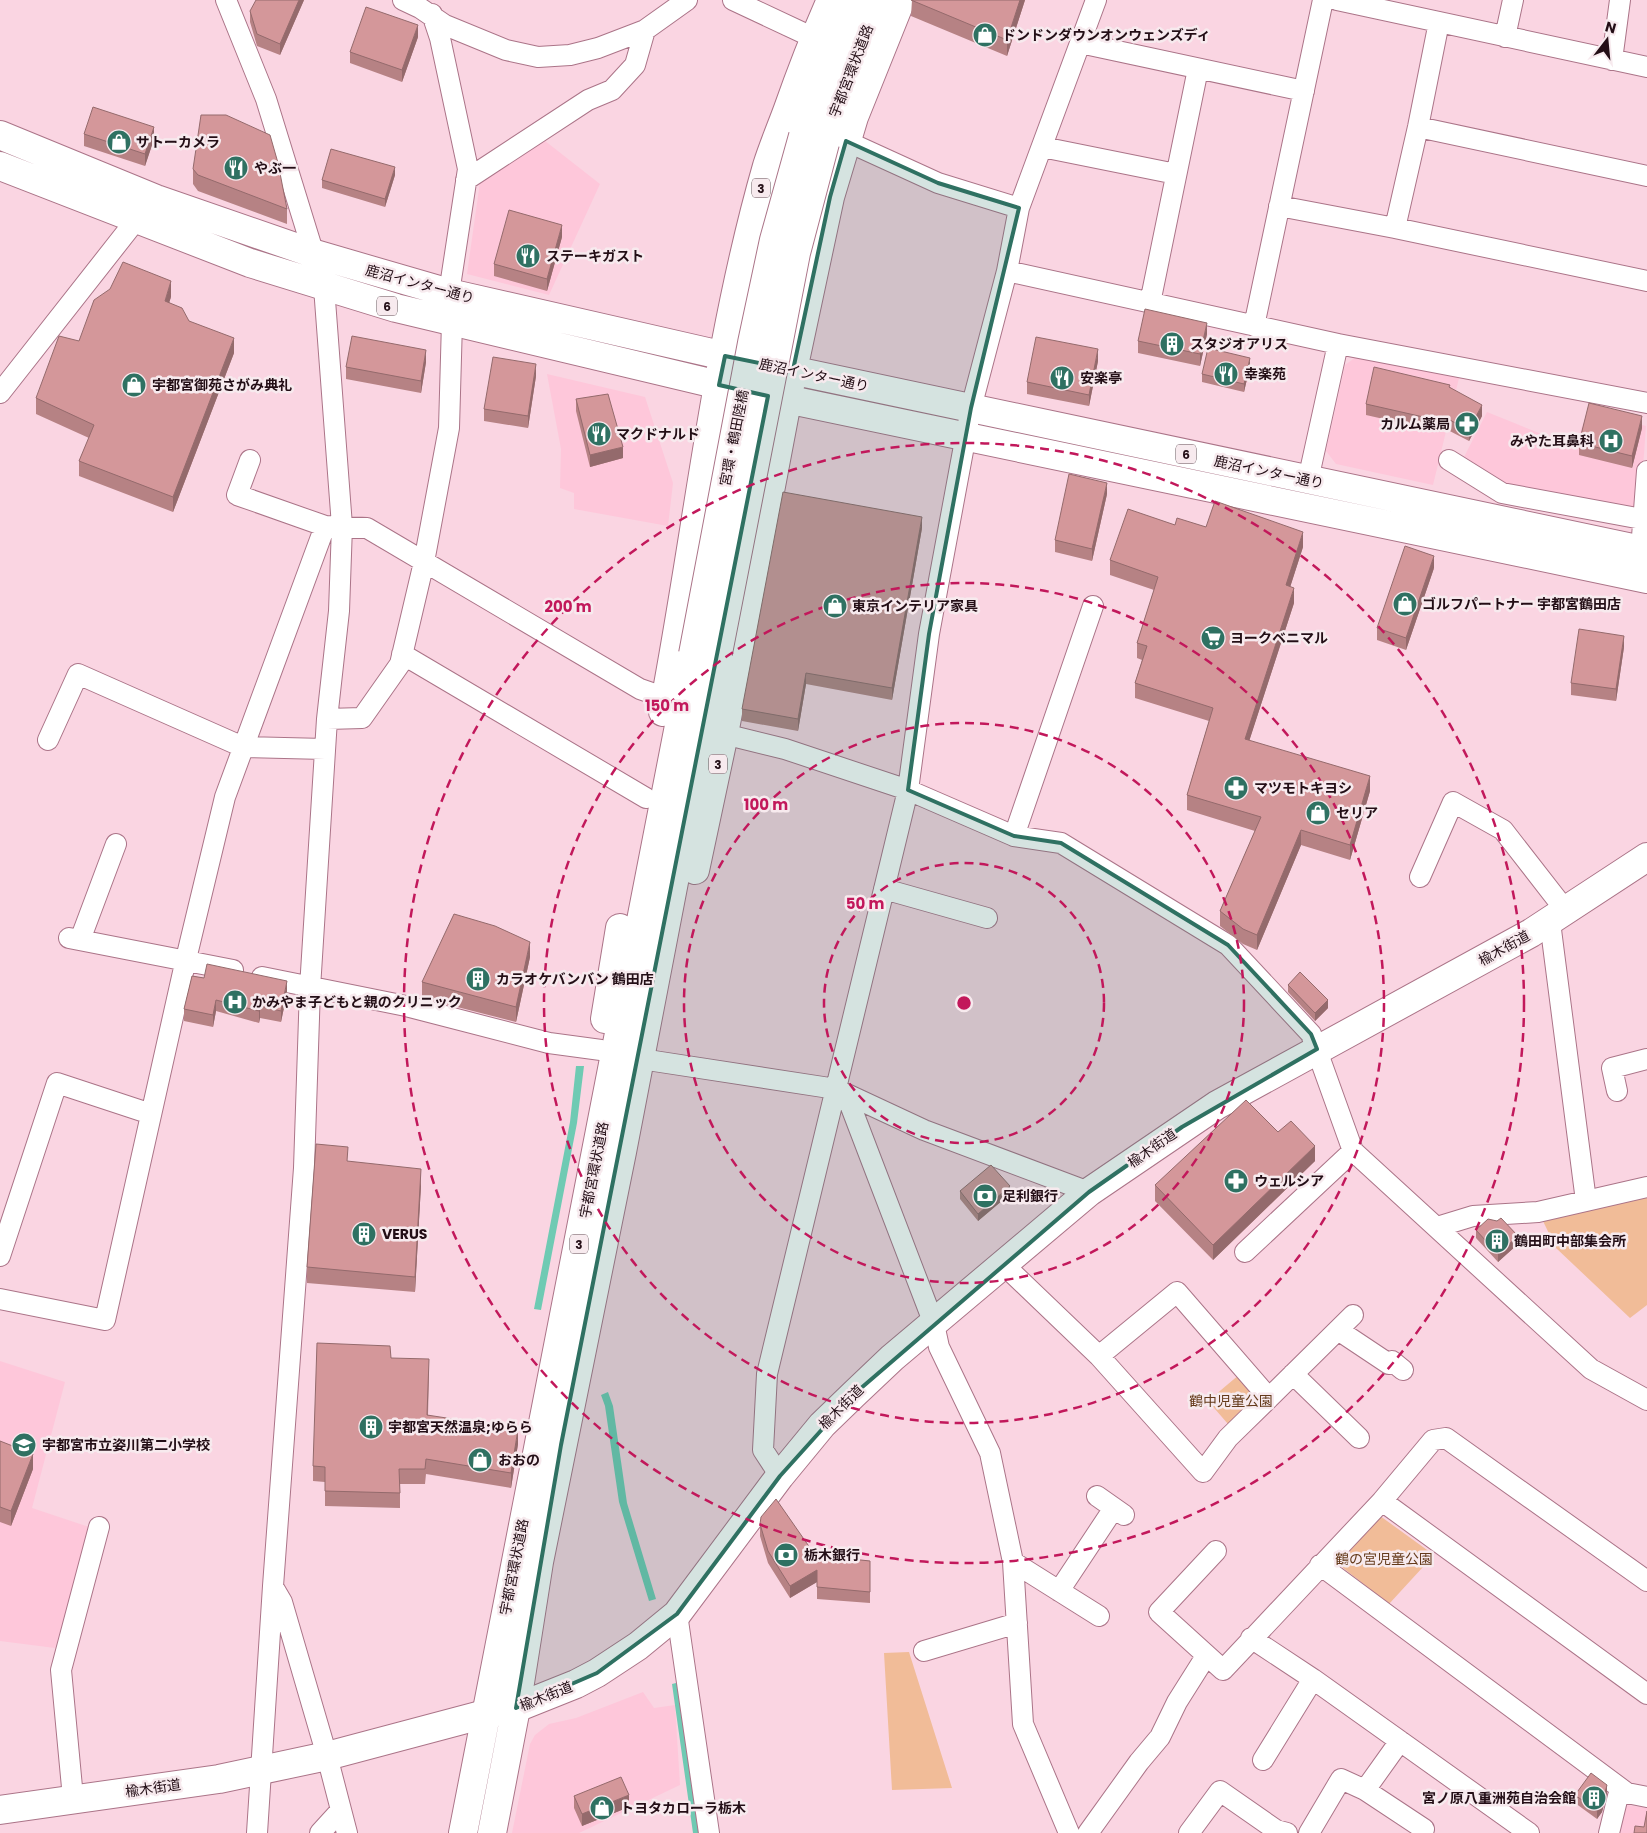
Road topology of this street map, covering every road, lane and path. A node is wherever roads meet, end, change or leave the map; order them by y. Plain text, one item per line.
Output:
1 (226, 0) edge
2 (403, 0) edge
3 (687, 0) edge
4 (831, 0) edge
5 (855, 0) edge
6 (879, 0) edge
7 (901, 0) edge
8 (1096, 0) edge
9 (1323, 0) edge
10 (1336, 0) edge
11 (1513, 0) edge
12 (1620, 0) edge
13 (736, 1) edge
14 (431, 8) edge
15 (1439, 22) junction
16 (645, 30) junction
17 (1505, 37) junction
18 (814, 38) junction
19 (1080, 43) junction
20 (1612, 60) junction
21 (1647, 67) edge
22 (1198, 69) junction
23 (1304, 91) junction
24 (1418, 127) junction
25 (0, 135) edge
26 (825, 140) junction
27 (1042, 147) junction
28 (0, 166) edge
29 (1176, 174) junction
30 (1647, 176) edge
31 (466, 180) junction
32 (1279, 206) junction
33 (1019, 208) junction
34 (136, 220) junction
35 (1395, 228) junction
36 (315, 254) junction
37 (1007, 271) junction
38 (1647, 281) edge
39 (324, 287) junction
40 (449, 293) junction
41 (1150, 303) junction
42 (452, 322) junction
43 (1254, 326) junction
44 (1338, 344) junction
45 (725, 356) junction
46 (793, 370) junction
47 (719, 385) junction
48 (0, 393) edge
49 (788, 400) junction
50 (1647, 403) edge
51 (971, 408) junction
52 (966, 437) junction
53 (250, 460) dead end
54 (1449, 460) dead end
55 (1647, 471) edge
56 (1308, 480) junction
57 (1646, 520) edge
58 (334, 526) junction
59 (1644, 550) edge
60 (424, 562) junction
61 (1647, 579) edge
62 (1093, 606) dead end
63 (402, 654) junction
64 (706, 654) junction
65 (666, 698) junction
66 (327, 719) junction
67 (724, 734) junction
68 (48, 740) dead end
69 (243, 747) junction
70 (325, 749) junction
71 (908, 790) junction
72 (646, 798) junction
73 (1014, 836) junction
74 (116, 844) dead end
75 (1647, 857) edge
76 (1420, 877) dead end
77 (884, 889) junction
78 (1558, 916) junction
79 (987, 918) dead end
80 (186, 959) junction
81 (310, 988) junction
82 (1317, 1049) junction
83 (602, 1050) junction
84 (1647, 1059) edge
85 (654, 1061) junction
86 (841, 1091) junction
87 (1617, 1091) dead end
88 (151, 1114) junction
89 (603, 1125) junction
90 (1353, 1151) junction
91 (622, 1152) junction
92 (1647, 1187) edge
93 (1089, 1192) junction
94 (1586, 1201) junction
95 (1437, 1227) junction
96 (1, 1246) edge
97 (1245, 1252) dead end
98 (1004, 1265) junction
99 (0, 1299) edge
100 (1353, 1315) dead end
101 (934, 1324) junction
102 (1338, 1330) junction
103 (1098, 1356) junction
104 (1403, 1370) dead end
105 (1293, 1374) junction
106 (1269, 1398) junction
107 (1647, 1400) edge
108 (1359, 1438) dead end
109 (780, 1476) junction
110 (1097, 1496) dead end
111 (1382, 1501) junction
112 (99, 1527) dead end
113 (1216, 1551) dead end
114 (1013, 1562) junction
115 (1320, 1565) junction
116 (1647, 1581) edge
117 (272, 1586) junction
118 (1059, 1591) junction
119 (677, 1614) junction
120 (1099, 1616) dead end
121 (1017, 1624) junction
122 (1250, 1638) junction
123 (924, 1651) dead end
124 (1206, 1656) junction
125 (1313, 1679) junction
126 (1647, 1694) edge
127 (516, 1708) junction
128 (485, 1714) junction
129 (1400, 1741) junction
130 (328, 1756) junction
131 (1263, 1760) dead end
132 (262, 1771) junction
133 (1365, 1790) junction
134 (1627, 1793) junction
135 (1647, 1797) edge
136 (73, 1798) junction
137 (0, 1810) edge
138 (341, 1810) junction
139 (1424, 1829) dead end
140 (257, 1833) edge
141 (320, 1833) edge
142 (347, 1833) edge
143 (463, 1833) edge
144 (492, 1833) edge
145 (709, 1833) edge
146 (1069, 1833) edge
147 (1088, 1833) edge
148 (1189, 1833) edge
149 (1287, 1833) edge
150 (1309, 1833) edge
151 (1528, 1833) edge
152 (1609, 1833) edge

1 - 36 street
2 - 14 street
3 - 16 street
4 - 18 main road, 3
5 - 26 main road, 宇都宮環状道路 / 3
6 - 26 main road, 宇都宮環状道路 / 3
7 - 26 main road, 3
8 - 19 street
9 - 23 street
10 - 15 street
11 - 17 street
12 - 20 street
13 - 18 street
14 - 16 street
14 - 31 street
15 - 17 street
15 - 24 street
16 - 31 street
17 - 20 street
18 - 45 main road, 3
19 - 22 street
19 - 27 street
20 - 21 street
22 - 23 street
22 - 29 street
23 - 32 street
24 - 30 street
24 - 35 street
25 - 36 main road, 鹿沼インター通り / 6
26 - 33 street
26 - 46 main road, 3
26 - 64 main road, 宮環・鶴田陸橋 / 3, bridge
27 - 29 street
27 - 33 street
28 - 34 main road, 鹿沼インター通り / 6
29 - 41 street
31 - 40 street
32 - 35 street
32 - 43 street
33 - 37 street
34 - 39 main road, 鹿沼インター通り / 6
34 - 48 street
35 - 38 street
36 - 39 street
36 - 40 main road, 鹿沼インター通り / 6
37 - 41 street
37 - 51 street
39 - 42 main road, 鹿沼インター通り / 6
39 - 58 street
40 - 45 main road, 鹿沼インター通り / 6
41 - 43 street
42 - 47 main road, 鹿沼インター通り / 6
42 - 60 street
43 - 44 street
44 - 50 street
44 - 56 street
45 - 46 main road, 鹿沼インター通り / 6
45 - 47 main road, 3
46 - 49 main road, 3
46 - 51 main road, 鹿沼インター通り / 6
47 - 49 main road, 鹿沼インター通り / 6
47 - 65 main road, 3
49 - 52 main road, 鹿沼インター通り / 6
49 - 67 main road, 3
51 - 52 street
51 - 56 main road, 鹿沼インター通り / 6
52 - 61 main road, 鹿沼インター通り / 6
52 - 71 street
53 - 58 street
54 - 57 street
55 - 57 street
56 - 59 main road, 鹿沼インター通り / 6
57 - 59 street
58 - 60 street
58 - 66 street
58 - 69 street
60 - 63 street
60 - 65 street
62 - 73 street
63 - 66 street
63 - 72 street
64 - 89 main road, 宇都宮環状道路 / 3
64 - 91 main road, 宇都宮環状道路 / 3
65 - 72 main road, 3
66 - 70 street
67 - 71 street
67 - 85 main road, 3
68 - 69 street
69 - 70 street
69 - 80 street
70 - 81 street
71 - 73 street
71 - 77 street
72 - 83 main road, 3
73 - 82 street
74 - 80 street
75 - 78 main road, 楡木街道
76 - 78 street
77 - 79 street
77 - 86 street
78 - 82 main road, 楡木街道
78 - 94 street
80 - 81 street
80 - 88 street
81 - 83 street
81 - 117 street
82 - 90 street
82 - 93 main road, 楡木街道
83 - 89 main road, 3
84 - 87 street
85 - 86 street
85 - 91 main road, 3
86 - 93 street
86 - 101 street
86 - 109 street
88 - 96 street
88 - 99 street
89 - 128 main road, 宇都宮環状道路 / 3
90 - 95 street
90 - 97 street
91 - 127 main road, 宇都宮環状道路 / 3
92 - 94 street
93 - 98 main road, 楡木街道
94 - 95 street
95 - 107 street
98 - 101 main road, 楡木街道
98 - 103 street
100 - 102 street
101 - 109 main road, 楡木街道
101 - 114 street
102 - 104 street
102 - 105 street
103 - 106 street
103 - 106 street
105 - 106 street
105 - 108 street
109 - 119 main road, 楡木街道
110 - 118 street
111 - 115 street
111 - 116 street
111 - 126 street
112 - 136 street
113 - 124 street
114 - 118 street
114 - 121 street
115 - 122 street
115 - 134 street
117 - 130 street
117 - 132 street
118 - 120 street
119 - 127 main road, 楡木街道
119 - 145 street
121 - 123 street
121 - 146 street
122 - 124 street
122 - 125 street
124 - 147 street
125 - 129 street
125 - 131 street
127 - 128 main road, 楡木街道
127 - 144 main road, 宇都宮環状道路 / 3
128 - 130 main road, 楡木街道
128 - 143 main road, 宇都宮環状道路 / 3
129 - 133 street
129 - 151 street
130 - 132 main road, 楡木街道
130 - 138 street
132 - 136 main road, 楡木街道
132 - 140 street
133 - 139 street
133 - 150 street
134 - 135 street
134 - 152 street
136 - 137 main road, 楡木街道
138 - 141 street
138 - 142 street
148 - 149 street

